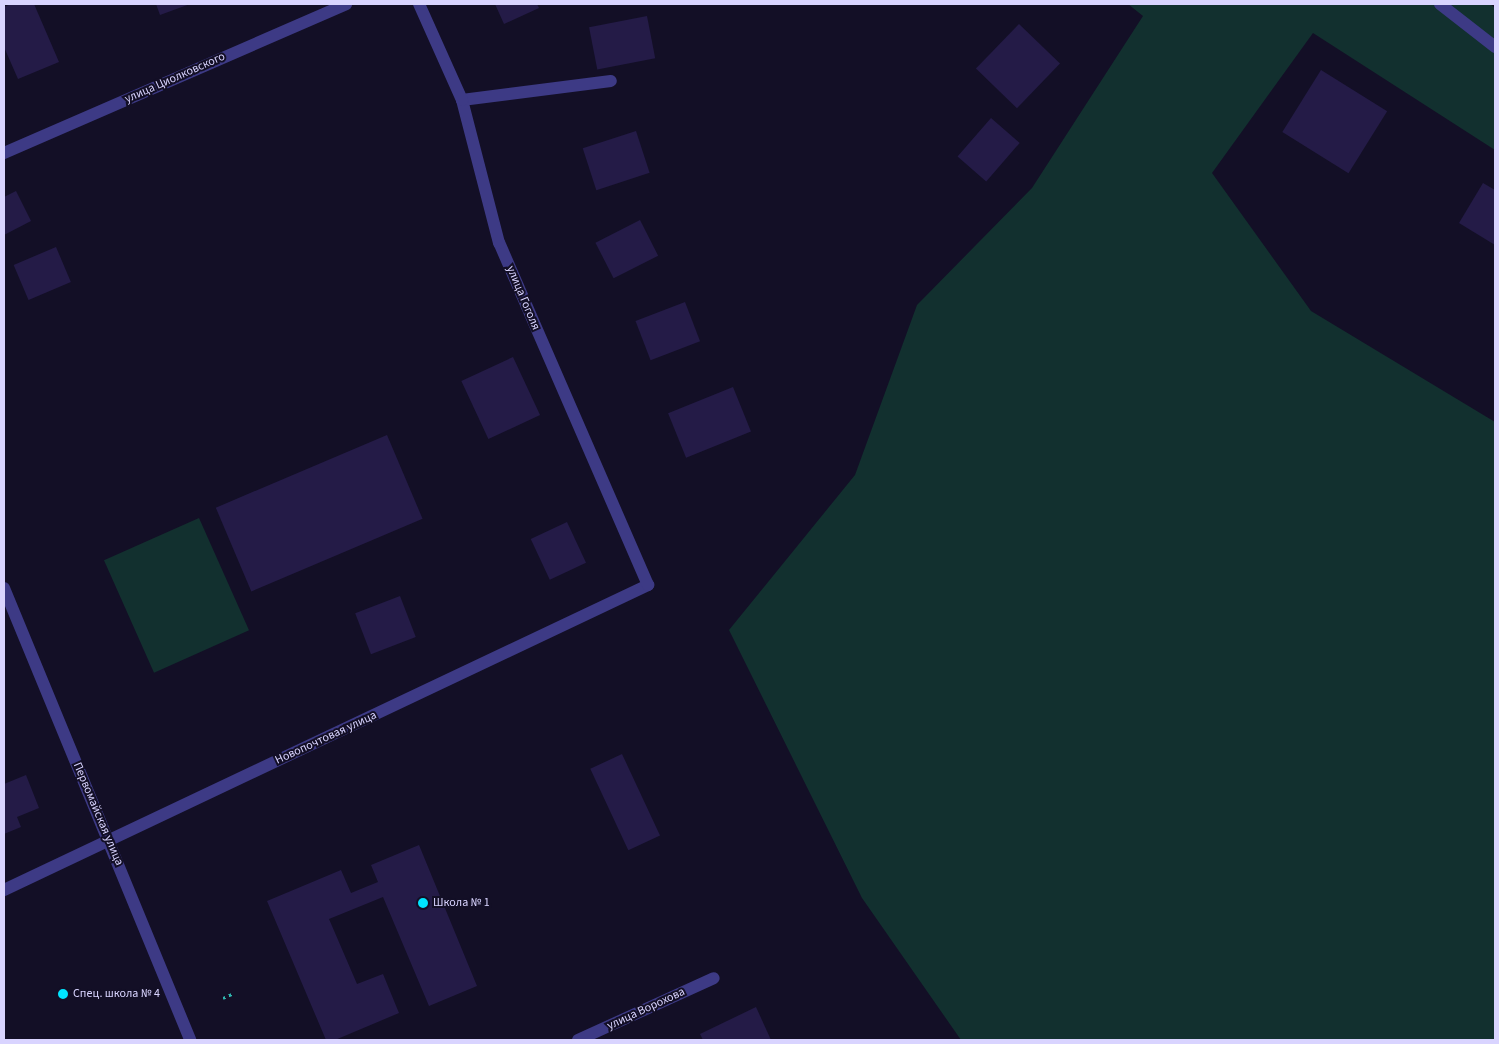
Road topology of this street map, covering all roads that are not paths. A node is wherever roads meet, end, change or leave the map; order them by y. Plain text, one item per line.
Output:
1 (346, 4) edge
2 (419, 4) edge
3 (1440, 4) edge
4 (1495, 47) edge
5 (610, 81) dead end
6 (462, 100) junction
7 (4, 153) edge
8 (648, 585) joint
9 (4, 588) edge
10 (109, 840) junction
11 (4, 890) edge
12 (714, 978) dead end
13 (190, 1040) edge
14 (578, 1040) edge

1 - 7 street, улица Циолковского
2 - 6 street, улица Гоголя
3 - 4 street
5 - 6 street
6 - 8 street, улица Гоголя
8 - 10 street, Новопочтовая улица
9 - 10 street, Первомайская улица
10 - 11 street, Новопочтовая улица
10 - 13 street, Первомайская улица
12 - 14 street, улица Ворохова

